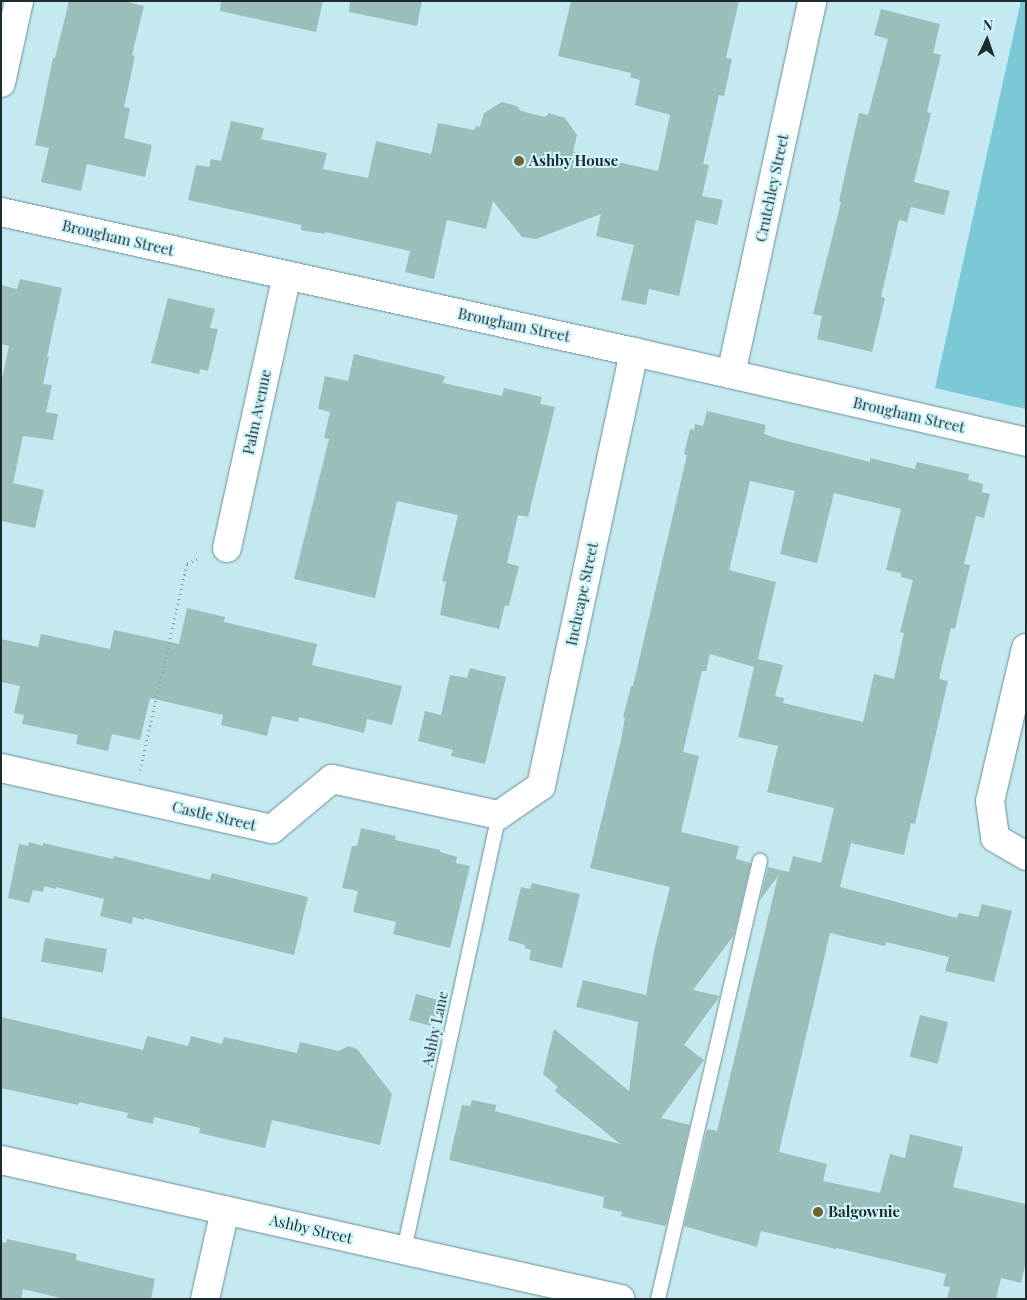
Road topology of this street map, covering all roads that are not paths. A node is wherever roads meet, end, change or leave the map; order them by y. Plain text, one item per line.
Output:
1 (19, 1) edge
2 (812, 1) edge
3 (1, 83) edge
4 (1, 212) edge
5 (287, 276) junction
6 (634, 352) junction
7 (732, 374) junction
8 (1026, 442) edge
9 (217, 552) road end
10 (1026, 648) edge
11 (1, 768) edge
12 (499, 815) junction
13 (1026, 856) edge
14 (760, 861) dead end
15 (1, 1160) edge
16 (225, 1210) junction
17 (404, 1250) junction
18 (205, 1299) edge
19 (622, 1299) edge
20 (658, 1299) edge

1 - 3 street
2 - 7 street, Crutchley Street
4 - 5 street, Brougham Street
5 - 6 street, Brougham Street
5 - 9 street, Palm Avenue
6 - 7 street, Brougham Street
6 - 12 street, Inchcape Street
7 - 8 street, Brougham Street
10 - 13 street
11 - 12 street, Castle Street
12 - 17 lane, Ashby Lane
14 - 20 lane
15 - 16 street, Ashby Street
16 - 17 street, Ashby Street
16 - 18 street
17 - 19 street, Ashby Street

